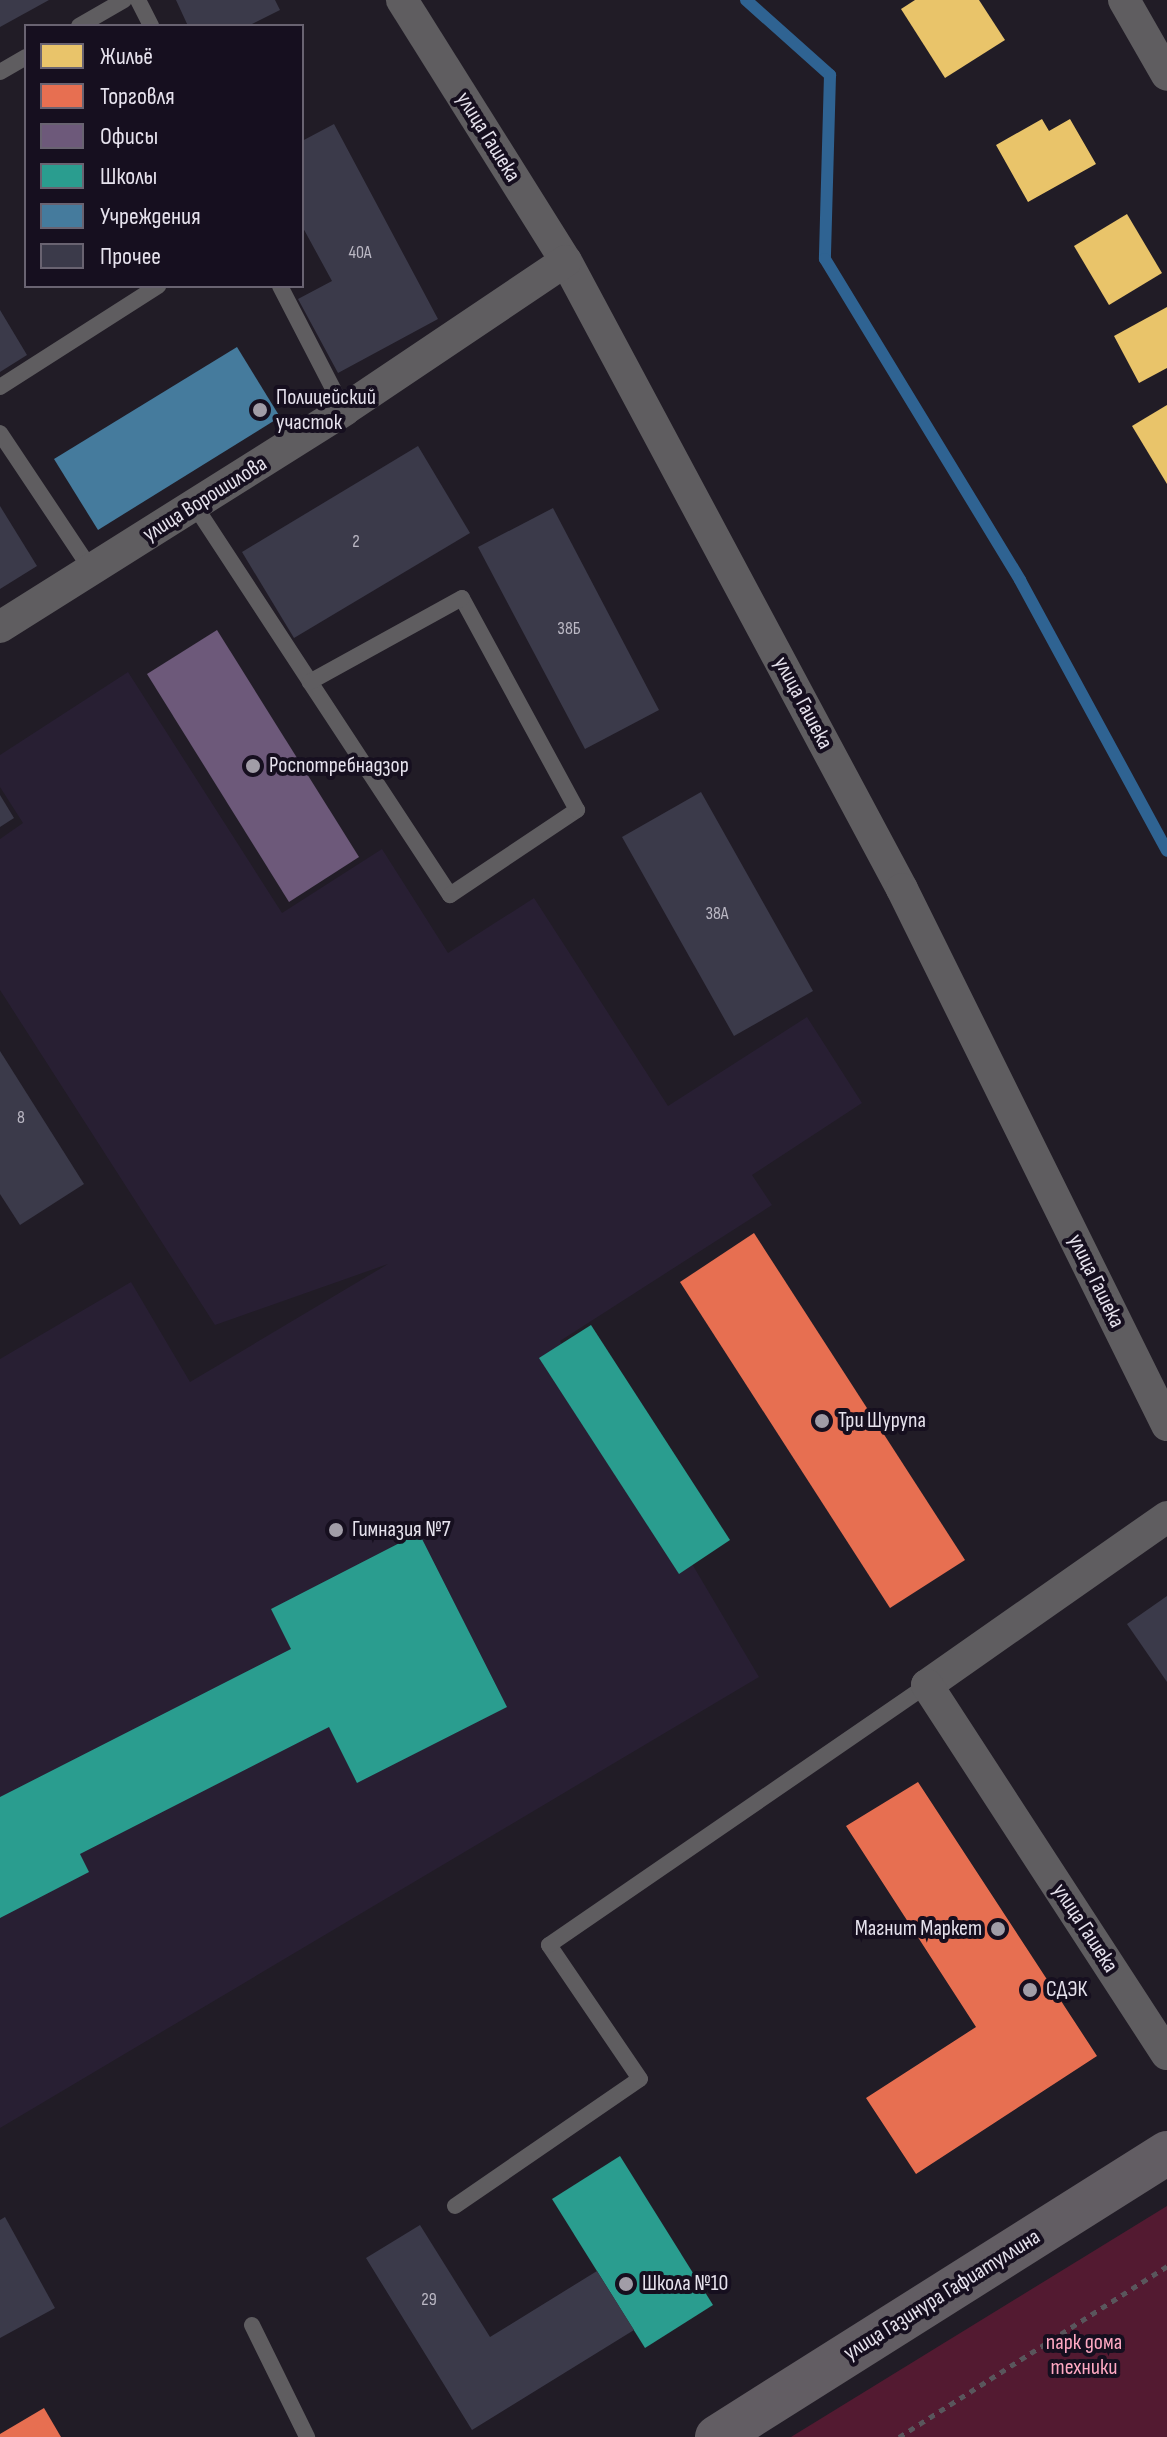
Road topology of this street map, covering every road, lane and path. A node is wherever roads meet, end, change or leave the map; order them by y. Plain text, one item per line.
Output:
1 (124, 0) edge
2 (138, 0) edge
3 (402, 0) edge
4 (1124, 0) edge
5 (82, 24) edge
6 (150, 24) edge
7 (24, 58) edge
8 (0, 72) edge
9 (1167, 75) edge
10 (566, 261) junction
11 (155, 288) edge
12 (281, 288) edge
13 (0, 387) edge
14 (344, 410) junction
15 (0, 433) edge
16 (195, 506) junction
17 (92, 571) junction
18 (0, 627) edge
19 (310, 682) junction
20 (1167, 1425) edge
21 (1167, 1517) edge
22 (927, 1685) junction
23 (1167, 2054) edge
24 (1167, 2153) edge
25 (455, 2206) dead end
26 (1167, 2266) edge
27 (252, 2325) dead end
28 (307, 2437) edge
29 (717, 2437) edge
30 (899, 2437) edge

1 - 5 lane
2 - 6 lane
3 - 10 street, улица Гашека
4 - 9 street
7 - 8 lane
10 - 14 street, улица Ворошилова
10 - 20 street, улица Гашека
11 - 13 lane
12 - 14 lane
14 - 16 street, улица Ворошилова
15 - 17 lane
16 - 17 street, улица Ворошилова
16 - 19 lane
17 - 18 street, улица Ворошилова
19 - 19 lane
21 - 22 street
22 - 23 street, улица Гашека
22 - 25 lane
24 - 29 main road, улица Газинура Гафиатуллина
26 - 30 path
27 - 28 lane

